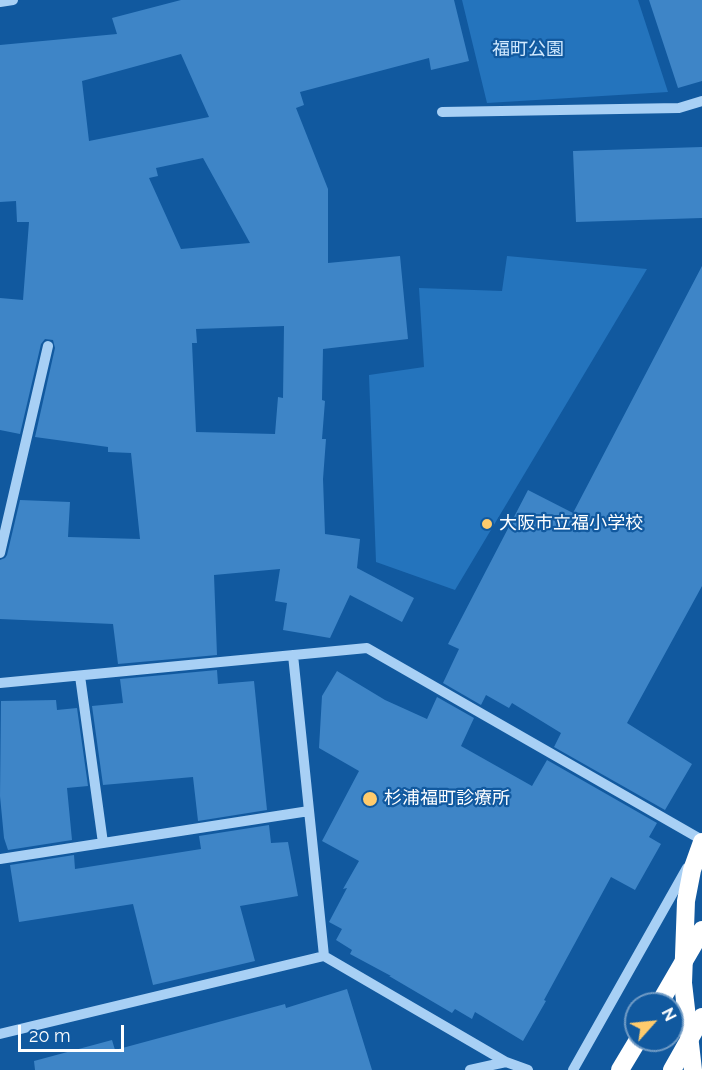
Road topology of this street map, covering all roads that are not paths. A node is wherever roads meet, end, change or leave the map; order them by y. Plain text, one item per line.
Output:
1 (13, 0) edge
2 (0, 2) edge
3 (702, 101) edge
4 (442, 112) dead end
5 (48, 346) dead end
6 (0, 553) edge
7 (293, 656) junction
8 (80, 676) junction
9 (0, 683) edge
10 (309, 811) junction
11 (702, 841) edge
12 (103, 843) junction
13 (0, 859) edge
14 (702, 930) edge
15 (324, 956) junction
16 (666, 992) edge
17 (702, 1017) edge
18 (0, 1034) edge
19 (631, 1052) edge
20 (506, 1062) junction
21 (471, 1070) edge
22 (528, 1070) edge
23 (573, 1070) edge
24 (620, 1070) edge
25 (672, 1070) edge
26 (693, 1070) edge

1 - 2 street
3 - 4 street
5 - 6 street
7 - 8 street
7 - 10 street
7 - 11 street
8 - 9 street
8 - 12 street
10 - 12 street
10 - 15 street
11 - 23 street
11 - 26 highway
12 - 13 street
14 - 16 highway, bridge
15 - 18 street
15 - 20 street
17 - 25 highway, bridge
19 - 24 highway
20 - 21 street
20 - 22 street

